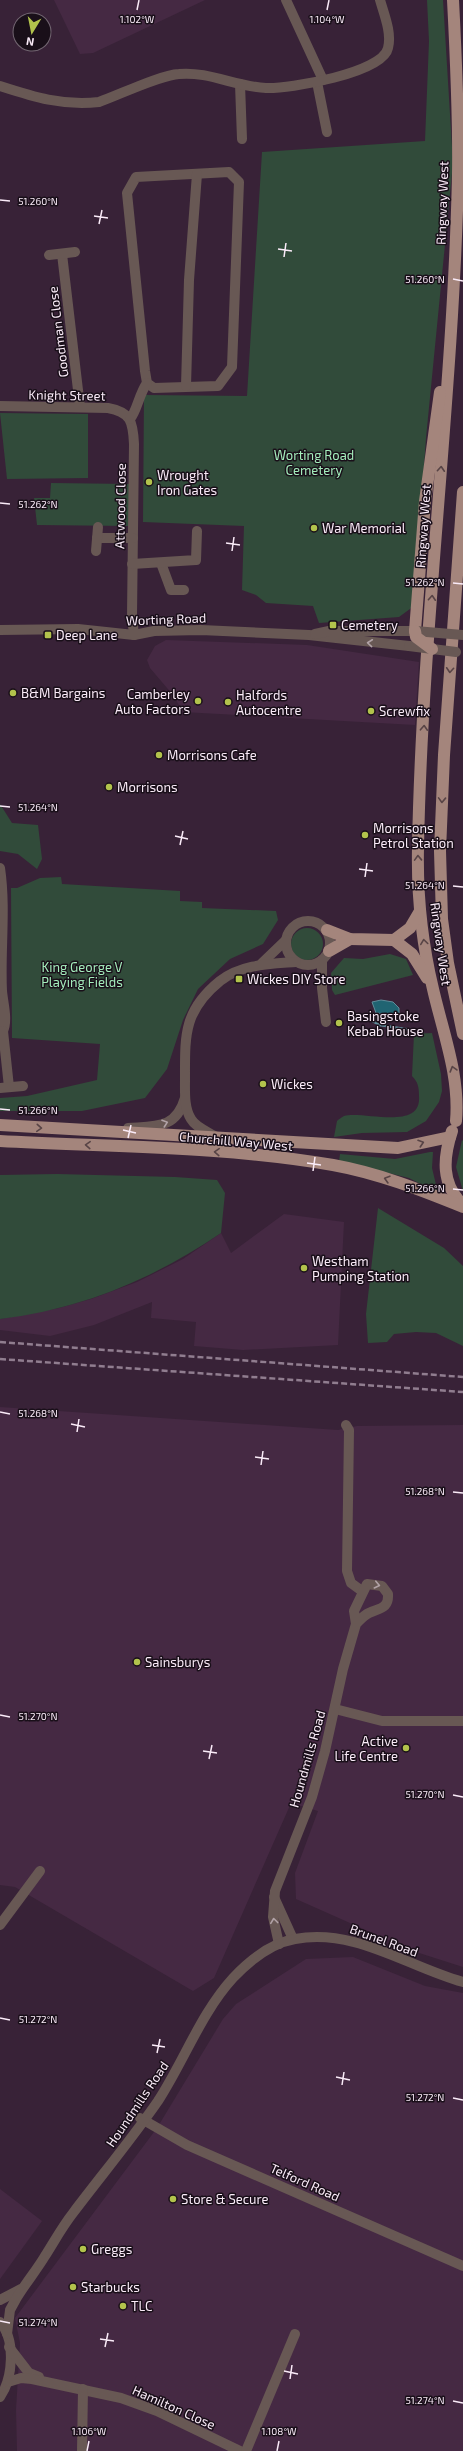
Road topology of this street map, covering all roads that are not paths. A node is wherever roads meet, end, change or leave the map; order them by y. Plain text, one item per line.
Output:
1 (286, 0) edge
2 (380, 0) edge
3 (453, 0) edge
4 (320, 81) junction
5 (240, 84) junction
6 (0, 86) edge
7 (327, 132) dead end
8 (242, 139) dead end
9 (197, 174) junction
10 (75, 252) dead end
11 (62, 254) junction
12 (49, 255) dead end
13 (453, 291) junction
14 (147, 383) junction
15 (186, 386) junction
16 (0, 406) edge
17 (80, 406) junction
18 (130, 419) junction
19 (463, 492) edge
20 (98, 527) dead end
21 (197, 532) dead end
22 (97, 538) junction
23 (133, 538) junction
24 (96, 551) dead end
25 (161, 563) junction
26 (132, 564) junction
27 (184, 590) dead end
28 (0, 630) edge
29 (415, 631) junction
30 (134, 635) junction
31 (309, 635) junction
32 (463, 635) edge
33 (432, 649) junction
34 (463, 652) edge
35 (0, 868) edge
36 (420, 911) junction
37 (1, 929) edge
38 (327, 930) junction
39 (350, 939) junction
40 (286, 940) junction
41 (394, 940) junction
42 (326, 955) junction
43 (296, 962) junction
44 (262, 963) junction
45 (307, 965) junction
46 (322, 988) junction
47 (432, 988) junction
48 (326, 1022) dead end
49 (1, 1032) edge
50 (463, 1034) edge
51 (23, 1086) dead end
52 (5, 1087) edge
53 (185, 1098) junction
54 (459, 1119) edge
55 (0, 1125) edge
56 (113, 1130) junction
57 (450, 1137) junction
58 (219, 1138) junction
59 (0, 1141) edge
60 (463, 1206) edge
61 (346, 1425) dead end
62 (362, 1591) junction
63 (356, 1624) junction
64 (335, 1709) junction
65 (463, 1721) edge
66 (40, 1871) dead end
67 (274, 1897) junction
68 (0, 1925) edge
69 (293, 1939) junction
70 (279, 1944) junction
71 (463, 1982) edge
72 (142, 2119) junction
73 (463, 2266) edge
74 (23, 2288) junction
75 (0, 2300) edge
76 (0, 2322) edge
77 (7, 2334) junction
78 (295, 2334) dead end
79 (9, 2347) junction
80 (48, 2381) junction
81 (8, 2382) junction
82 (83, 2389) junction
83 (0, 2397) edge
84 (82, 2451) edge
85 (240, 2451) edge
86 (246, 2451) edge

1 - 4 street
2 - 4 street
3 - 13 main road, Ringway West
4 - 5 street
4 - 7 street
5 - 6 street
5 - 8 street
9 - 14 street
9 - 15 street
9 - 15 street
10 - 11 street
11 - 12 street
11 - 17 street, Goodman Close
13 - 29 main road
36 -> 13 main road, Ringway West
14 - 15 street
14 - 18 street
16 - 17 street, Knight Street
17 - 18 street, Knight Street
18 - 23 street, Attwood Close
19 -> 50 main road, Ringway West
20 - 22 street
21 - 25 street
22 - 23 street
22 - 24 street
23 - 26 street, Attwood Close
25 - 26 street
25 - 27 street
26 - 30 street, Attwood Close
28 - 30 street, Worting Road
29 - 31 street, Worting Road
29 - 32 street, Worting Road, bridge
29 - 33 main road, bridge
30 - 31 street, Worting Road
33 -> 31 street, Worting Road, bridge
33 - 34 street, Worting Road, bridge
35 - 37 street
36 - 41 main road
47 -> 36 main road, Ringway West
37 - 49 street
38 - 39 main road
38 - 40 street
38 - 42 street
39 - 41 main road
39 - 42 main road
40 - 43 street
40 - 44 street
41 - 47 main road
42 - 45 street
42 - 46 street
43 - 44 street
43 - 45 street
44 - 53 street
45 - 46 street
46 - 48 street
54 -> 47 main road, Ringway West
49 - 52 street
51 - 52 street
56 -> 53 street
53 - 58 street
54 - 57 main road, Ringway West
55 -> 56 main road, Churchill Way West
56 - 58 main road, Churchill Way West
58 -> 57 main road, Churchill Way West
57 - 60 main road, Ringway West
60 -> 59 main road, Churchill Way West
61 - 62 street
62 - 63 street, Houndmills Road
62 -> 63 street
63 - 64 street, Houndmills Road
64 - 65 street
64 - 67 street, Houndmills Road
66 - 68 street
67 - 69 street
70 -> 67 street, Houndmills Road
69 - 70 street, Houndmills Road
69 - 71 street, Brunel Road
70 - 72 street, Houndmills Road
72 - 73 street, Telford Road
72 - 74 street, Houndmills Road
74 - 75 street, Houndmills Road
74 - 77 street, Houndmills Road
76 - 77 street
77 - 79 street
78 - 86 street
79 - 80 street, Hamilton Close
79 - 81 street
80 - 81 street, Hamilton Close
80 - 82 street, Hamilton Close
81 - 83 street
82 - 84 street
82 - 85 street, Hamilton Close

